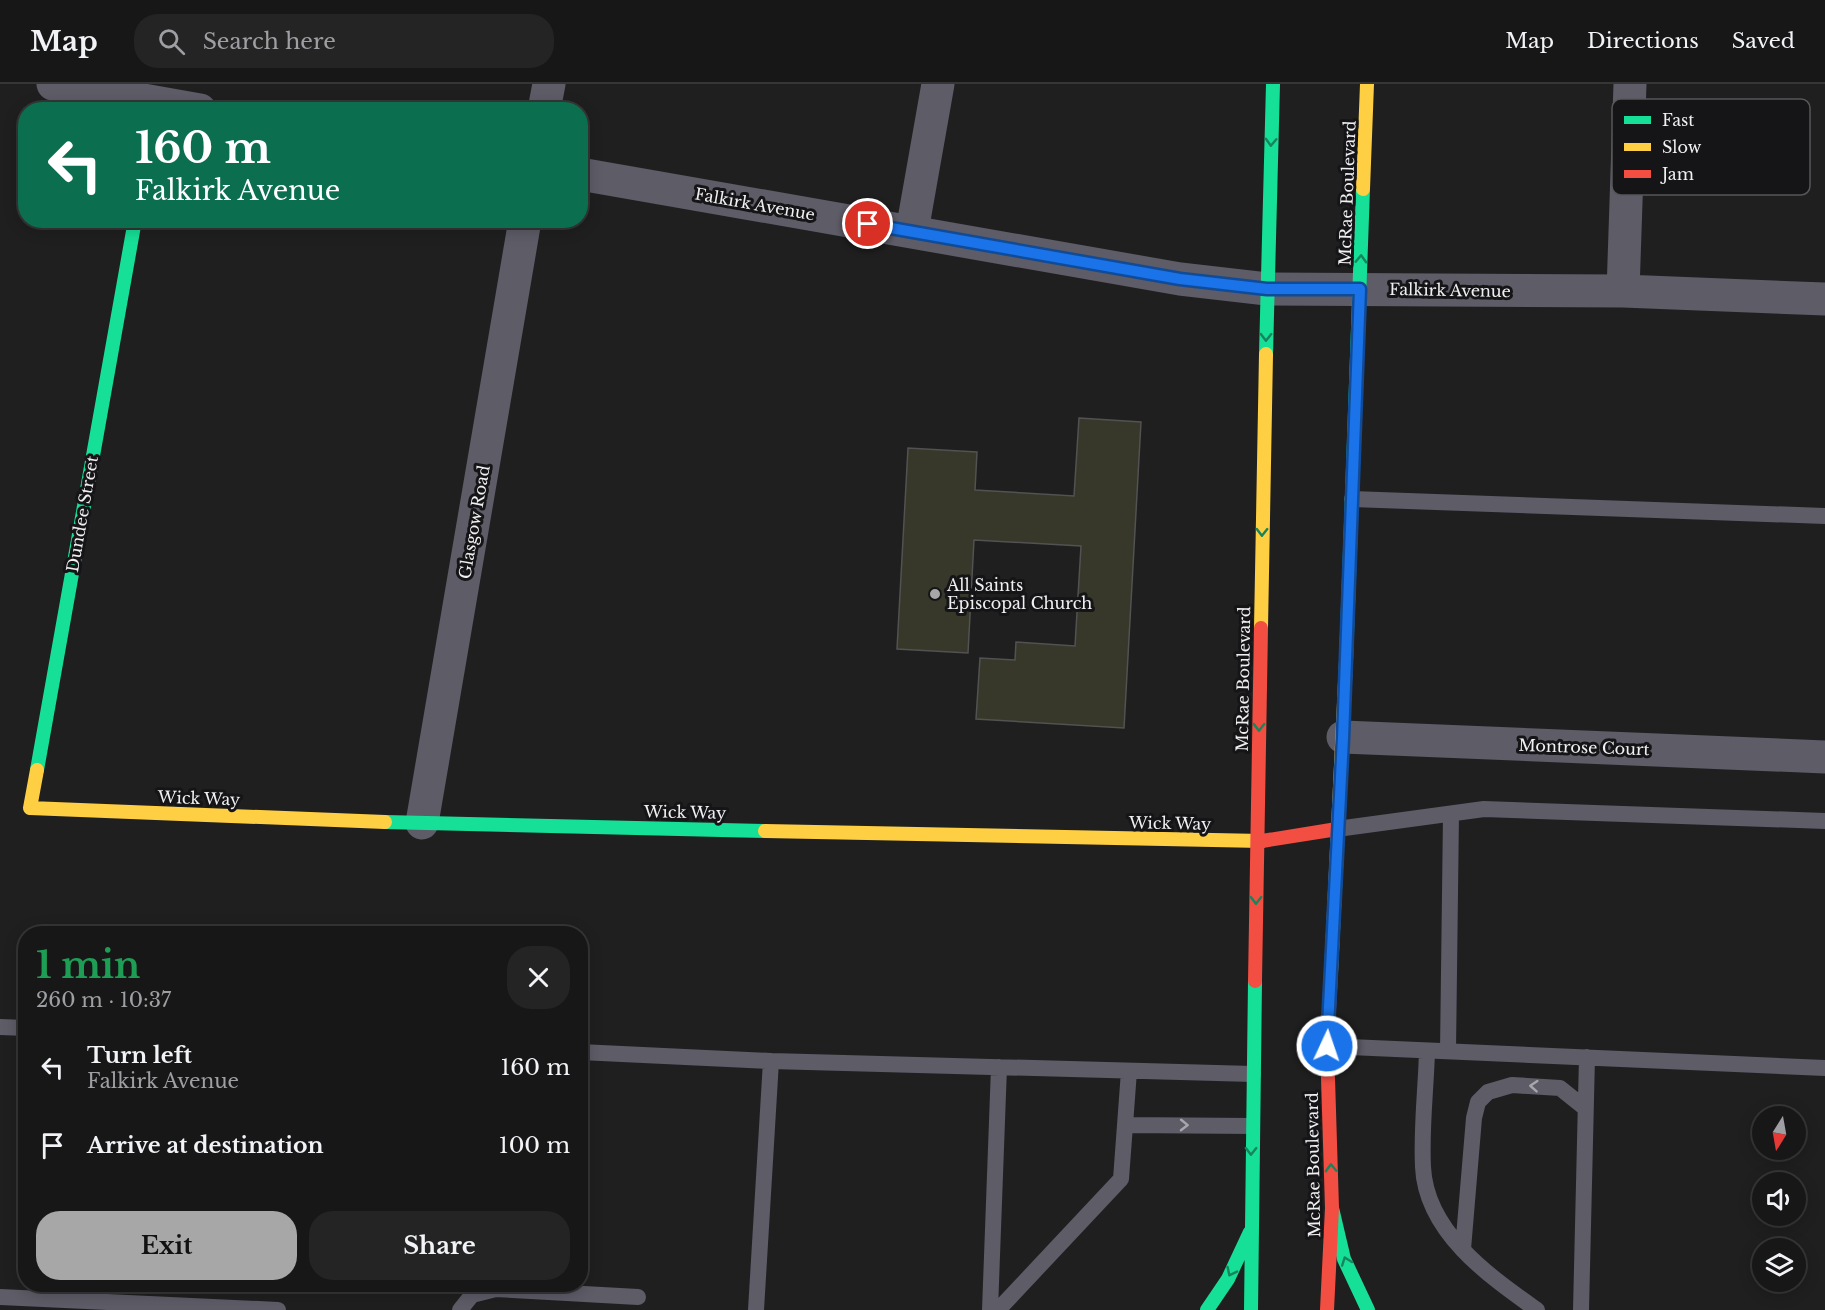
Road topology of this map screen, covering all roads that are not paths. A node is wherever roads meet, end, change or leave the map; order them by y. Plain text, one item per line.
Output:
1 (53, 84) edge
2 (549, 84) edge
3 (938, 84) edge
4 (1273, 84) edge
5 (1367, 84) edge
6 (1630, 84) edge
7 (156, 98) edge
8 (1629, 99) edge
9 (171, 102) edge
10 (546, 102) edge
11 (588, 175) edge
12 (1626, 195) edge
13 (134, 228) edge
14 (524, 228) edge
15 (912, 231) junction
16 (1267, 289) junction
17 (1360, 289) junction
18 (1623, 291) junction
19 (1825, 299) edge
20 (1352, 499) junction
21 (1825, 516) edge
22 (1343, 738) junction
23 (1825, 757) edge
24 (30, 808) joint
25 (1451, 814) junction
26 (1825, 821) edge
27 (422, 823) junction
28 (1337, 830) junction
29 (1257, 842) junction
30 (0, 1027) edge
31 (18, 1028) edge
32 (1327, 1046) junction
33 (1427, 1051) junction
34 (1448, 1051) junction
35 (588, 1052) edge
36 (1587, 1057) junction
37 (771, 1061) junction
38 (999, 1067) junction
39 (1825, 1068) edge
40 (1129, 1071) junction
41 (1253, 1074) junction
42 (1585, 1108) junction
43 (1125, 1125) junction
44 (1252, 1126) junction
45 (1332, 1208) junction
46 (1250, 1232) junction
47 (1463, 1249) junction
48 (484, 1292) edge
49 (549, 1292) edge
50 (0, 1297) edge
51 (638, 1297) dead end
52 (28, 1304) edge
53 (278, 1310) edge
54 (460, 1310) edge
55 (756, 1310) edge
56 (990, 1310) edge
57 (998, 1310) edge
58 (1207, 1310) edge
59 (1251, 1310) edge
60 (1327, 1310) edge
61 (1368, 1310) edge
62 (1537, 1310) edge
63 (1581, 1310) edge

1 - 7 street
2 - 10 street
3 - 15 street
4 -> 16 main road, McRae Boulevard
17 -> 5 main road, McRae Boulevard
6 - 8 street
7 - 9 street
11 - 15 street, Falkirk Avenue
12 - 18 street
13 - 24 main road, Dundee Street
14 - 27 street, Glasgow Road
15 - 16 street, Falkirk Avenue
16 - 17 street, Falkirk Avenue
16 -> 29 main road, McRae Boulevard
17 - 18 street, Falkirk Avenue
17 - 20 main road, McRae Boulevard
18 - 19 street, Falkirk Avenue
20 - 21 lane
20 - 22 main road, McRae Boulevard
22 - 23 street, Montrose Court
22 - 28 main road, McRae Boulevard
24 - 27 main road, Wick Way
25 - 26 lane
25 - 28 lane
25 - 34 lane
27 - 29 main road, Wick Way
28 - 29 main road, Wick Way
28 - 32 main road, McRae Boulevard
29 -> 41 main road, McRae Boulevard
30 - 31 lane
32 - 33 lane
45 -> 32 main road, McRae Boulevard
33 - 34 lane
33 - 47 lane
34 - 36 lane
35 - 37 lane
36 - 39 lane
36 - 42 lane
37 - 38 lane
37 - 55 lane
38 - 40 lane
38 - 56 lane
40 - 41 lane
40 - 43 lane
41 - 44 main road, McRae Boulevard
42 -> 47 lane
42 - 63 lane
43 -> 44 lane
43 - 57 lane
44 -> 46 main road, McRae Boulevard
45 - 60 main road, McRae Boulevard
61 -> 45 main road
46 -> 58 main road
46 - 59 main road, McRae Boulevard
47 - 62 lane
48 - 54 lane
49 - 51 lane
50 - 52 lane
52 - 53 lane

